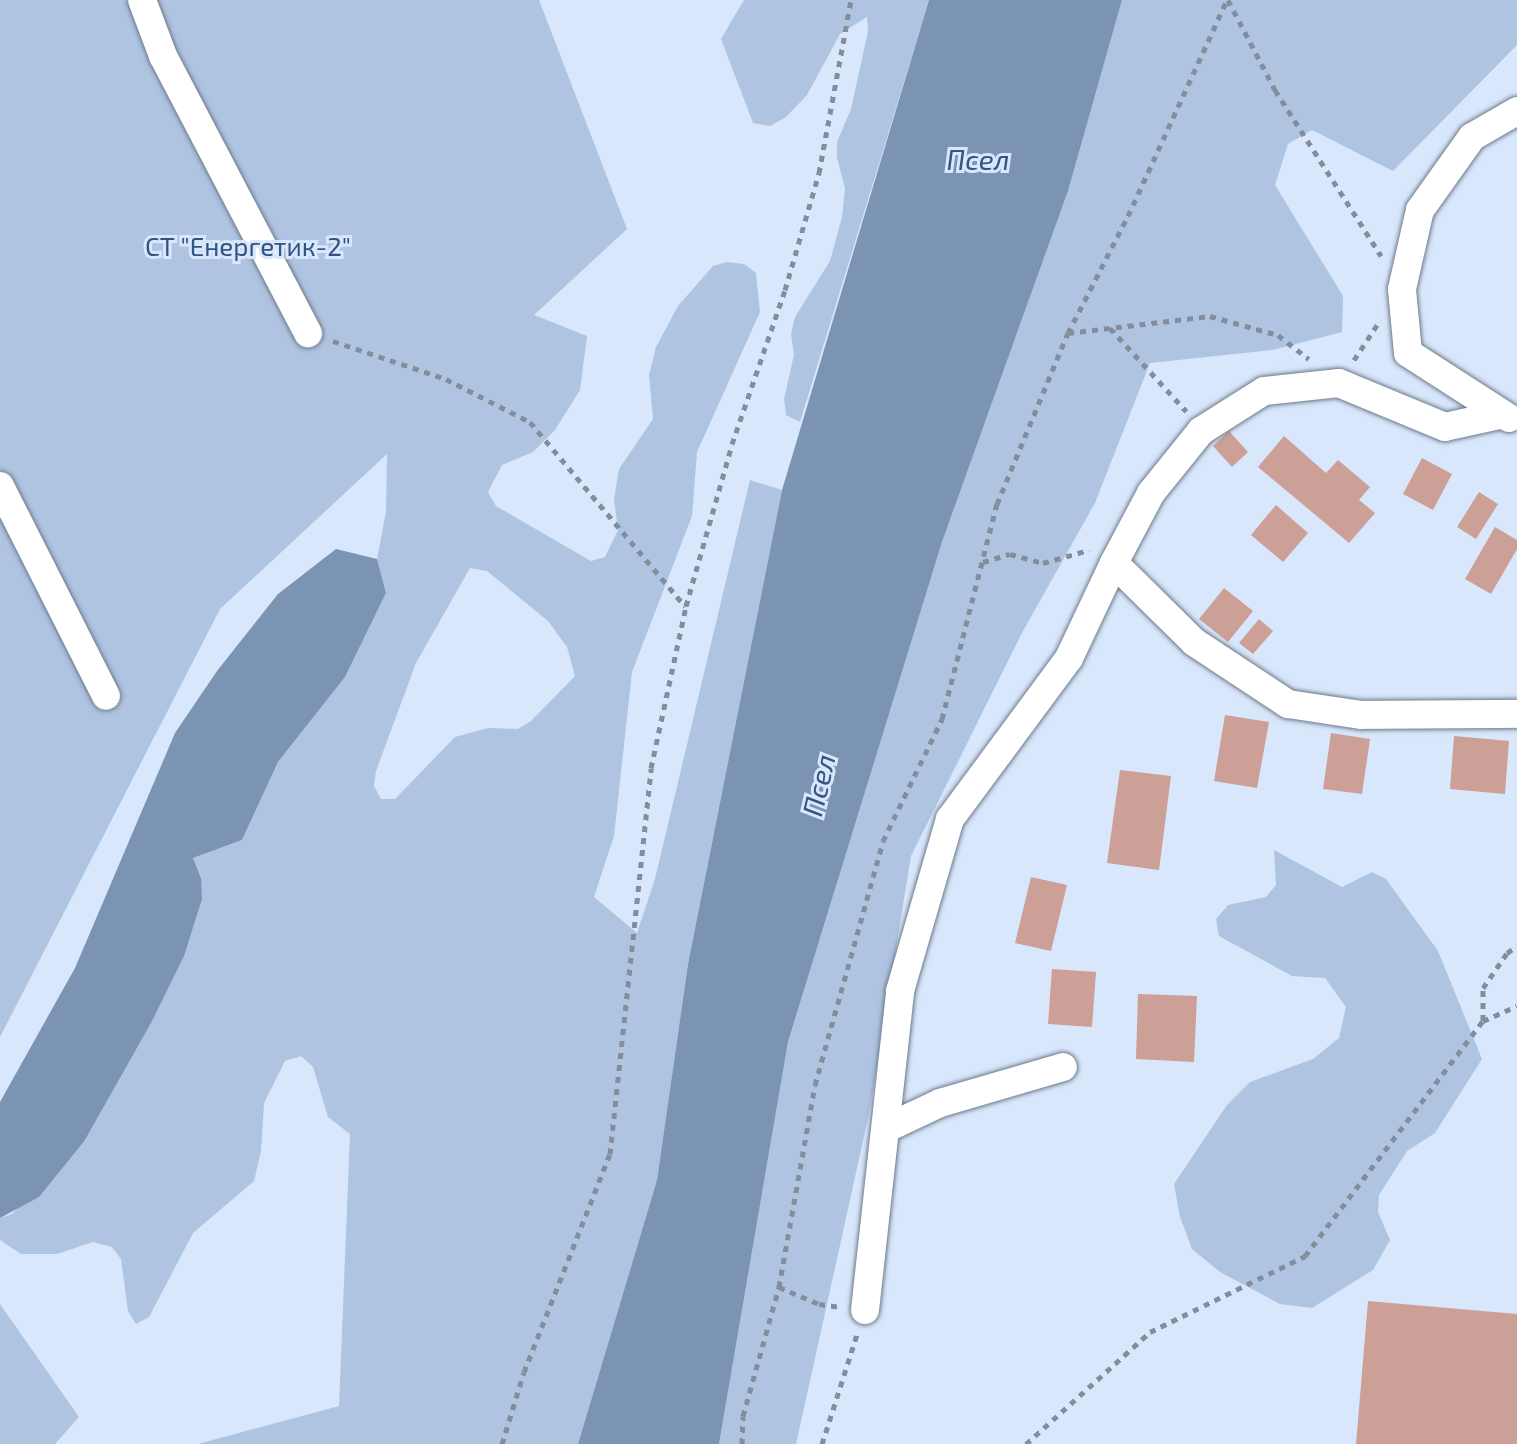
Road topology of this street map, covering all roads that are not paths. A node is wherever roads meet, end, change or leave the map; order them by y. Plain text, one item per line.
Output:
1 (142, 0) edge
2 (1517, 111) edge
3 (308, 333) road end
4 (1508, 418) edge
5 (0, 486) edge
6 (1114, 563) junction
7 (106, 696) dead end
8 (1517, 714) edge
9 (1063, 1067) dead end
10 (887, 1128) junction
11 (865, 1310) road end

1 - 3 street
2 - 4 street
4 - 6 street
5 - 7 street
6 - 8 street
6 - 10 street
9 - 10 street
10 - 11 street

